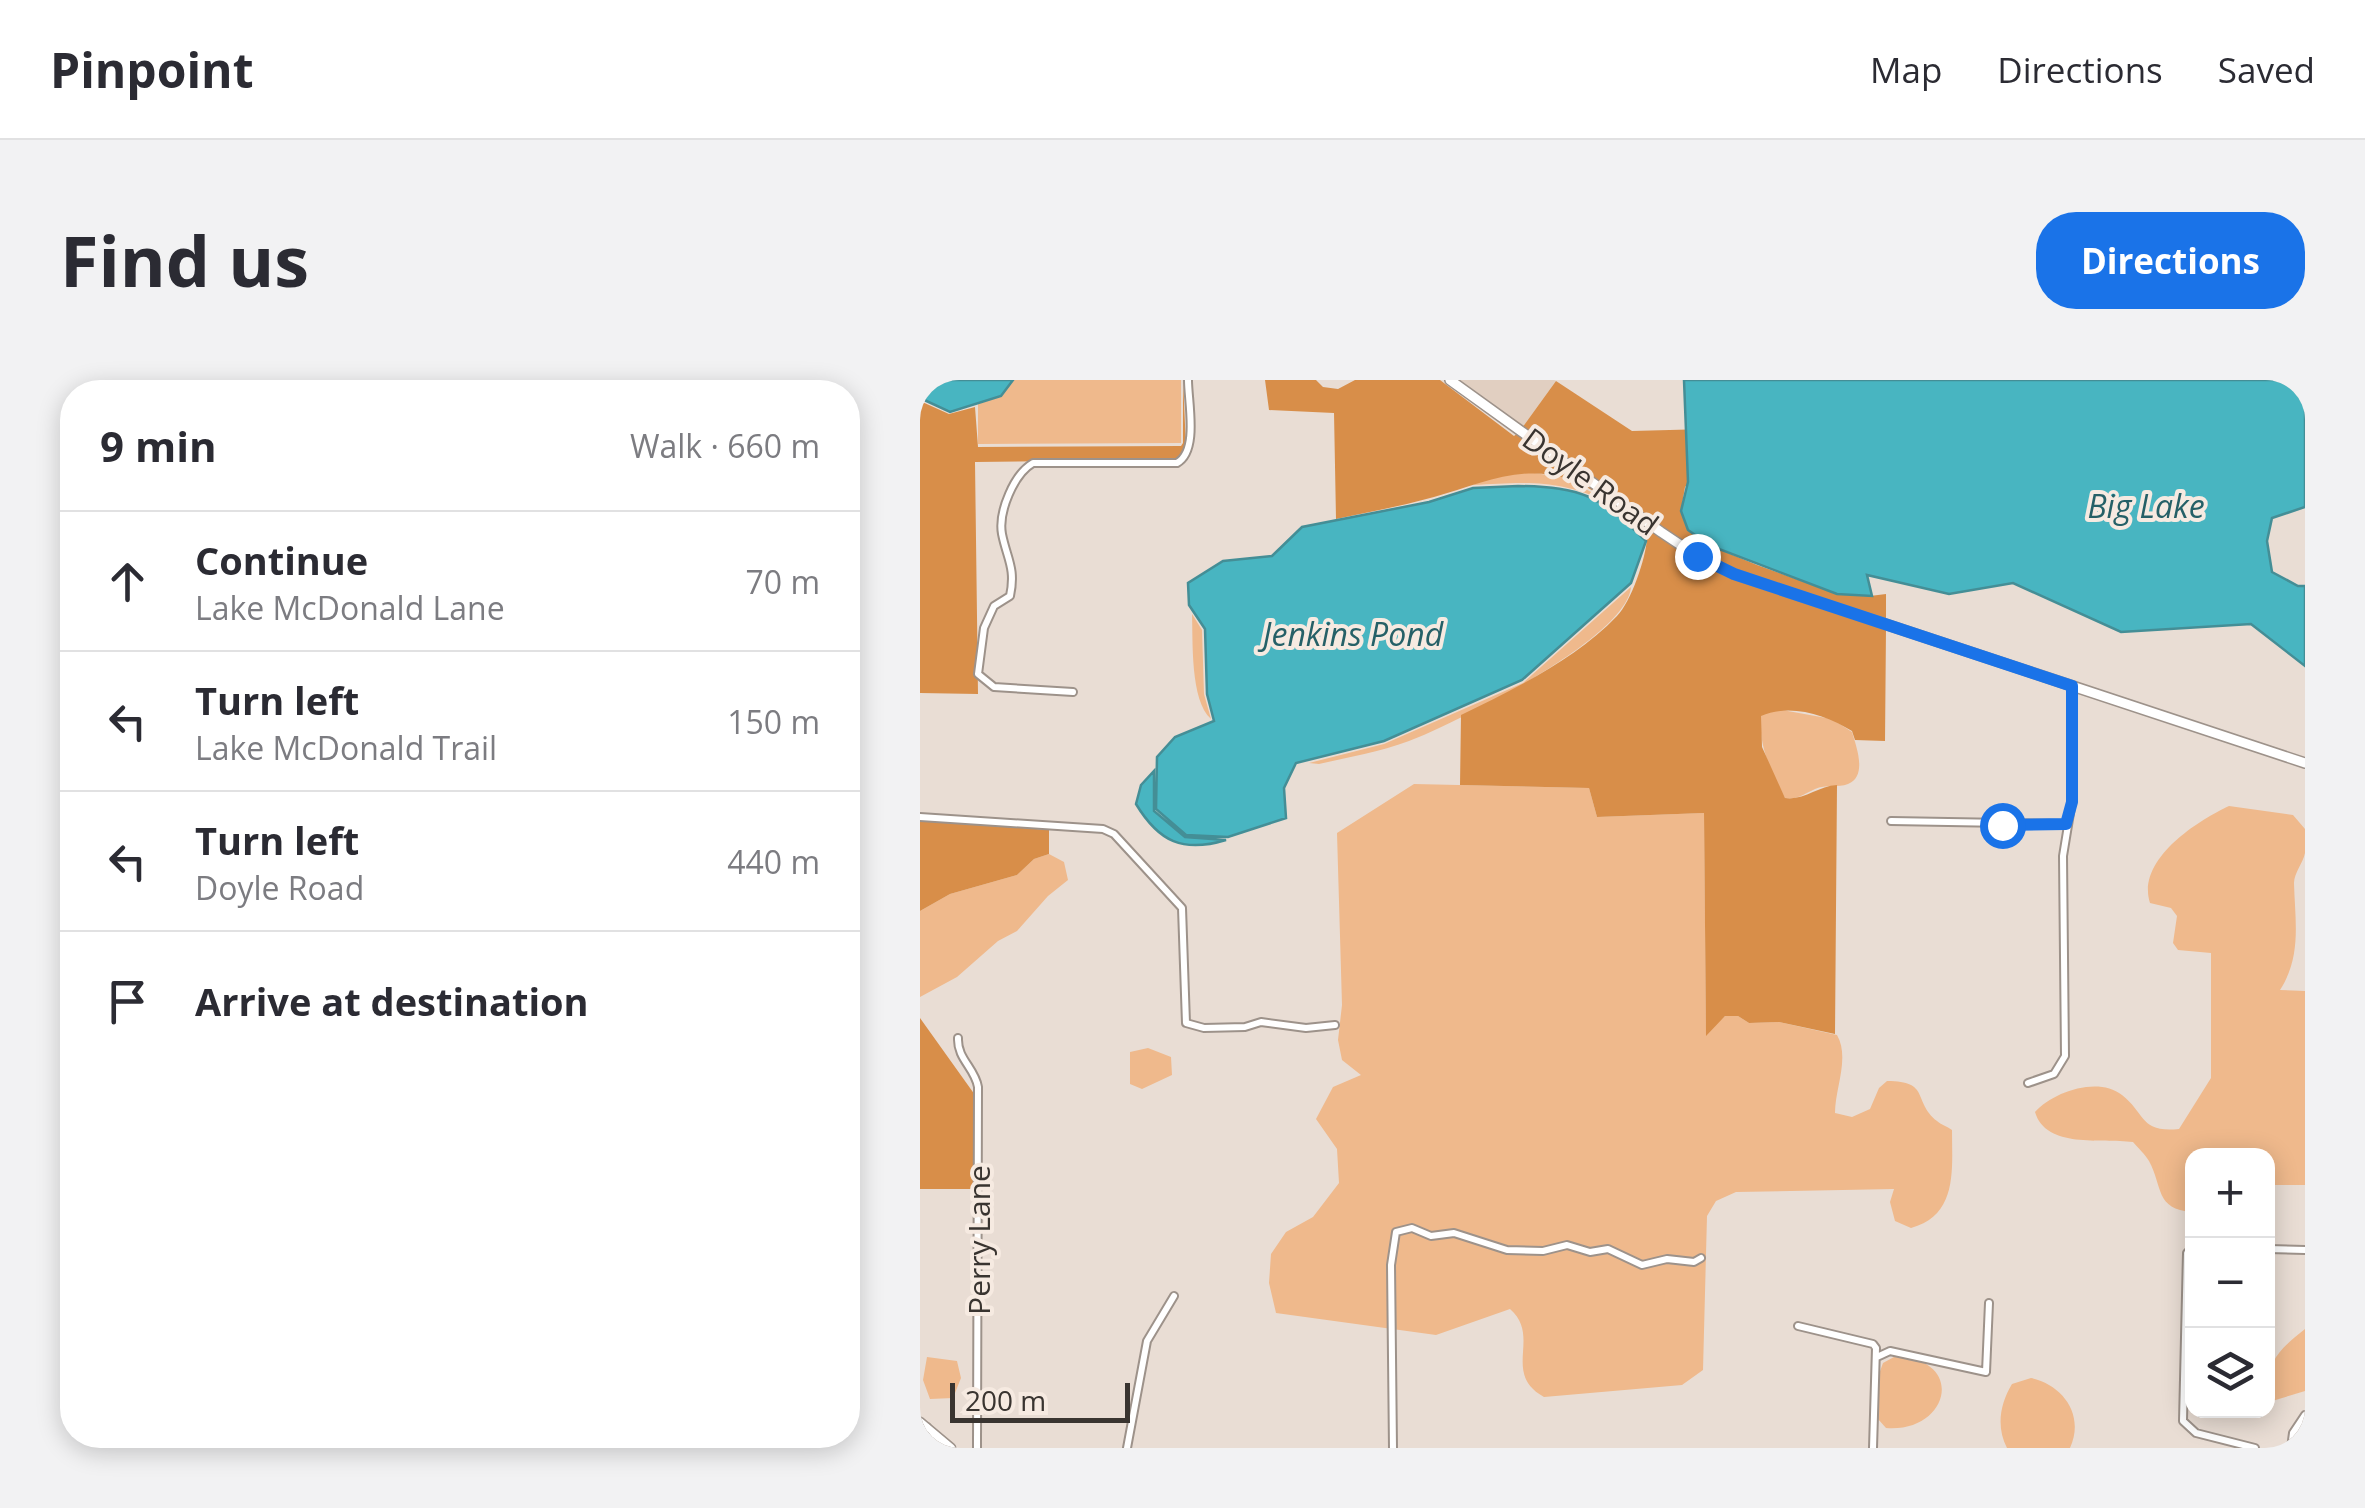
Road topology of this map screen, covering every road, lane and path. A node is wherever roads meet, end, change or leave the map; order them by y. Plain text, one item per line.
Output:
1 (1188, 380) edge
2 (1450, 380) edge
3 (2072, 686) junction
4 (1072, 692) dead end
5 (2305, 764) edge
6 (920, 817) edge
7 (1891, 821) dead end
8 (2066, 824) junction
9 (1335, 1026) dead end
10 (958, 1038) dead end
11 (2028, 1082) dead end
12 (2275, 1249) edge
13 (2305, 1250) edge
14 (1701, 1258) dead end
15 (1174, 1296) dead end
16 (1988, 1304) dead end
17 (2185, 1321) edge
18 (1798, 1326) dead end
19 (1877, 1357) junction
20 (2305, 1415) edge
21 (923, 1424) edge
22 (920, 1446) edge
23 (951, 1448) edge
24 (976, 1448) edge
25 (1127, 1448) edge
26 (1393, 1448) edge
27 (1873, 1448) edge
28 (2255, 1448) edge
29 (2291, 1448) edge

1 - 4 street
2 - 3 main road, Doyle Road
3 - 5 main road, Doyle Road
3 - 8 street
6 - 9 street
7 - 8 street
8 - 11 street
10 - 24 street, Perry Lane
12 - 13 street
14 - 26 street
15 - 25 street
16 - 19 street
17 - 28 street
18 - 19 street
19 - 27 street
20 - 29 street
21 - 22 street
21 - 23 street

